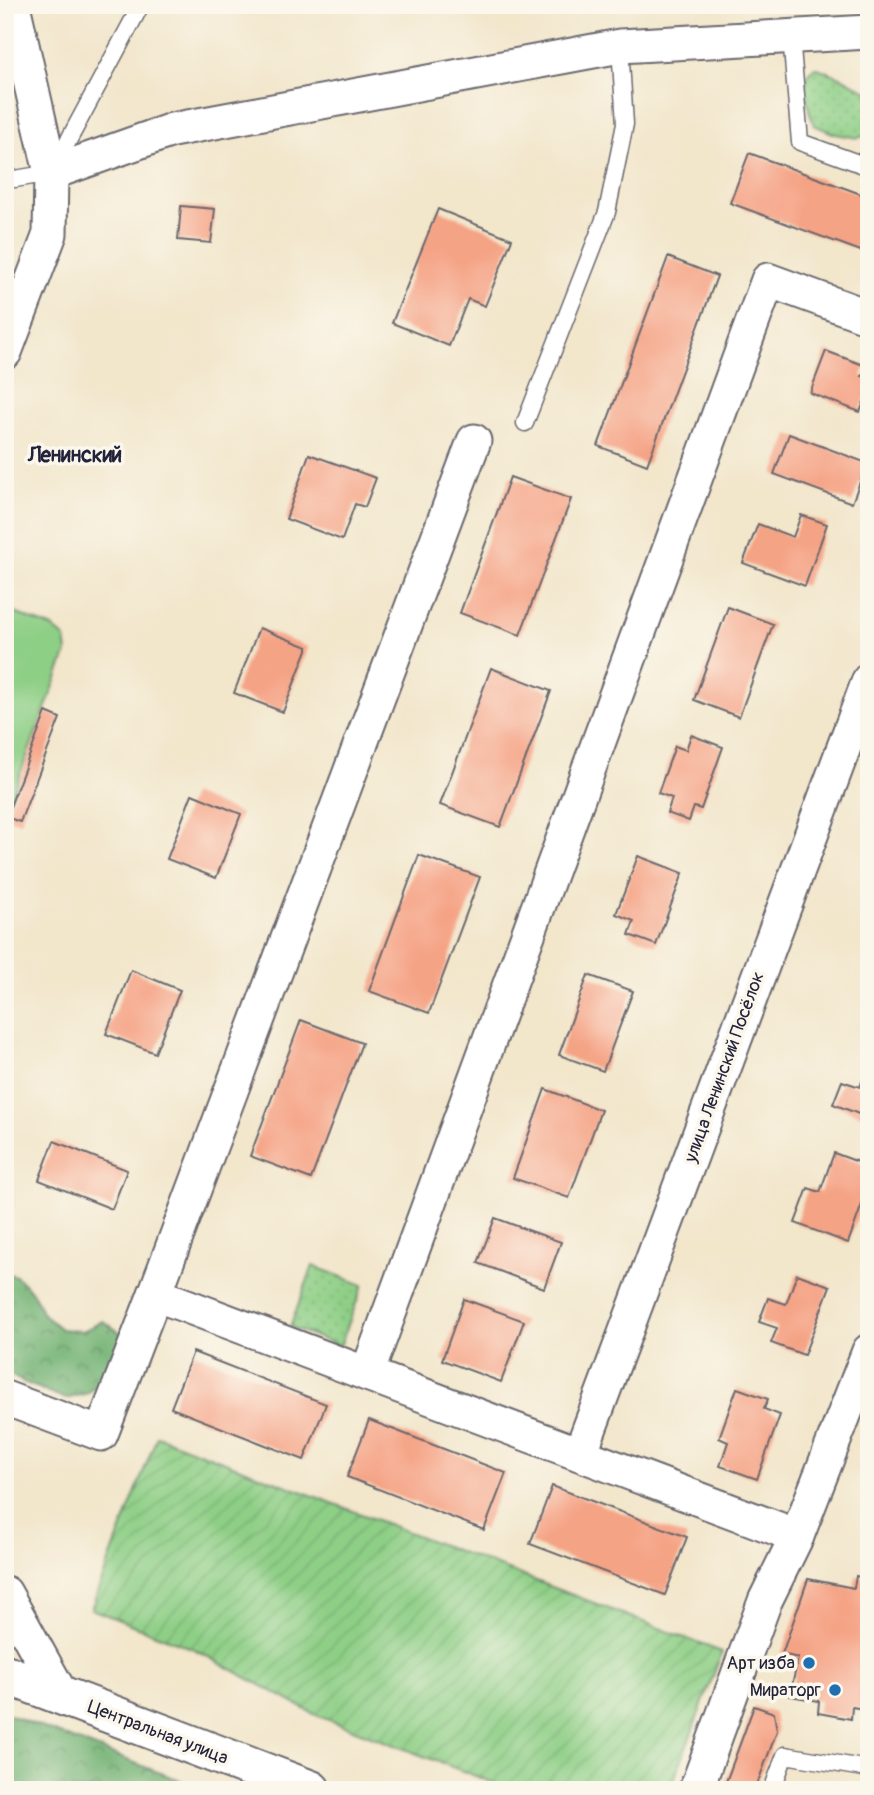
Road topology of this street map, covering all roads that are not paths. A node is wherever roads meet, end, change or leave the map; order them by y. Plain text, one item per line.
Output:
1 (13, 5) edge
2 (141, 5) edge
3 (869, 32) edge
4 (791, 36) junction
5 (620, 46) junction
6 (869, 167) edge
7 (51, 173) junction
8 (5, 179) edge
9 (869, 317) edge
10 (5, 352) edge
11 (525, 423) dead end
12 (474, 441) dead end
13 (869, 680) edge
14 (155, 1294) junction
15 (869, 1351) edge
16 (366, 1374) junction
17 (5, 1398) edge
18 (580, 1454) junction
19 (796, 1536) junction
20 (5, 1593) edge
21 (5, 1674) edge
22 (62, 1696) junction
23 (869, 1769) edge
24 (311, 1790) edge
25 (695, 1790) edge
26 (772, 1790) edge

1 - 7 street
2 - 7 lane
3 - 4 street
4 - 5 street
4 - 6 lane
5 - 7 street
5 - 11 lane
7 - 8 lane
7 - 10 street
9 - 16 street
12 - 14 street
13 - 18 street, улица Ленинский Посёлок
14 - 16 street
14 - 17 street
15 - 19 street
16 - 18 street
18 - 19 street
19 - 25 street
20 - 22 street
21 - 22 main road, Центральная улица
22 - 24 main road, Центральная улица
23 - 26 lane

